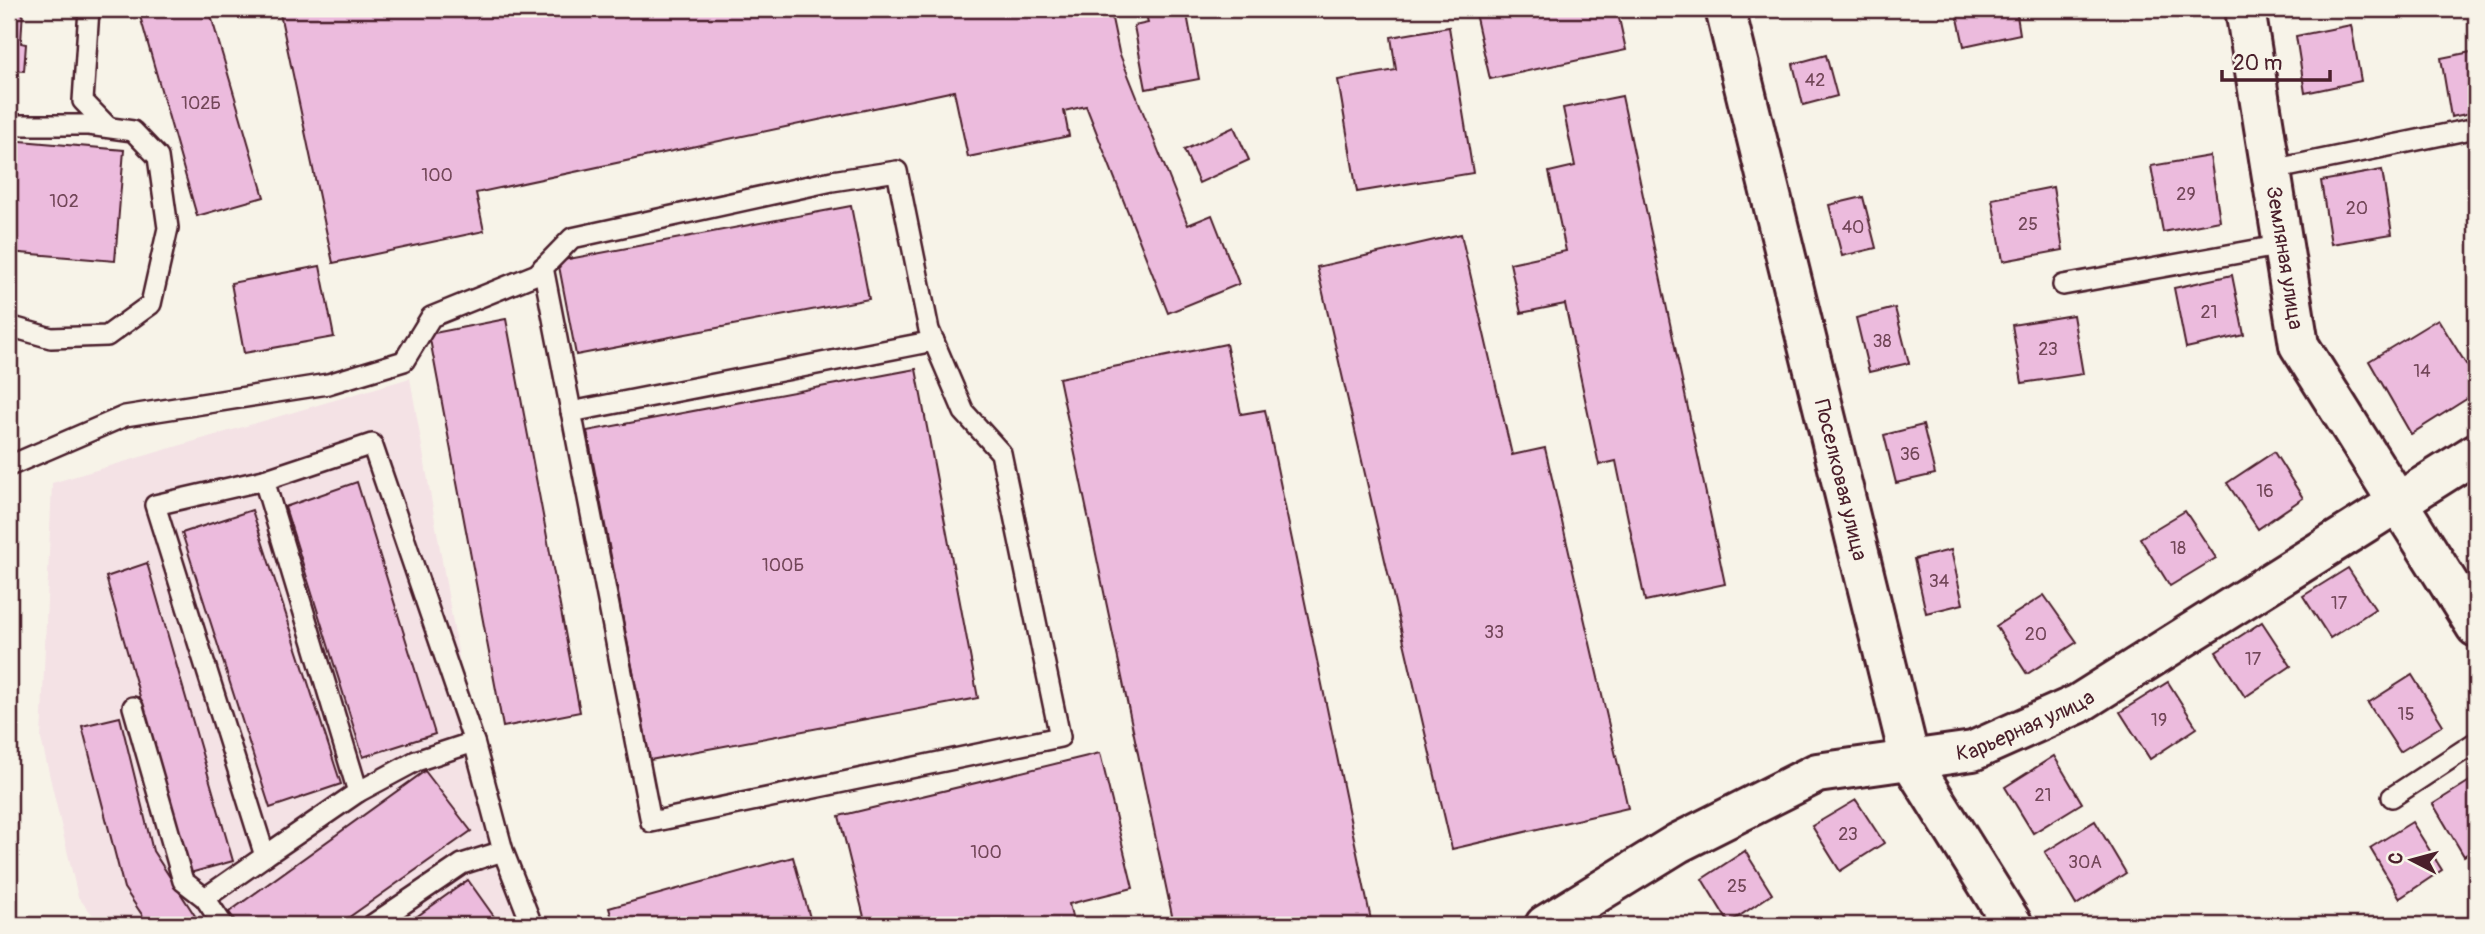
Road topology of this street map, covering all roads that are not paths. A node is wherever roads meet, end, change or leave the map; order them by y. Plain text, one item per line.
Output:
1 (89, 9) edge
2 (1725, 9) edge
3 (2245, 9) edge
4 (9, 125) edge
5 (108, 127) junction
6 (2476, 128) edge
7 (2272, 170) junction
8 (2283, 245) junction
9 (543, 267) junction
10 (2063, 285) dead end
11 (9, 326) edge
12 (934, 341) junction
13 (571, 412) junction
14 (2476, 453) edge
15 (9, 466) edge
16 (264, 480) junction
17 (2397, 502) junction
18 (2476, 627) edge
19 (133, 707) dead end
20 (474, 742) junction
21 (2476, 743) edge
22 (1910, 760) junction
23 (358, 792) junction
24 (2392, 797) dead end
25 (503, 851) junction
26 (265, 856) junction
27 (205, 898) junction
28 (223, 925) edge
29 (372, 925) edge
30 (532, 925) edge
31 (1545, 925) edge
32 (2013, 925) edge

1 - 5 lane
2 - 22 street, Поселковая улица
3 - 7 street, Земляная улица
4 - 5 lane
5 - 11 lane
6 - 7 lane
7 - 8 street, Земляная улица
8 - 10 lane
8 - 17 street, Земляная улица
9 - 12 lane
9 - 13 lane
9 - 15 lane
12 - 13 lane
12 - 13 lane
14 - 17 street, Карьерная улица
16 - 20 lane
16 - 23 lane
16 - 26 lane
17 - 18 street, Земляная улица
17 - 22 street, Карьерная улица
19 - 27 lane
20 - 23 lane
20 - 25 lane
21 - 24 lane
22 - 31 street, Карьерная улица
22 - 32 street, Поселковая улица
23 - 26 lane
25 - 29 lane
25 - 30 lane
26 - 27 lane
27 - 28 lane

